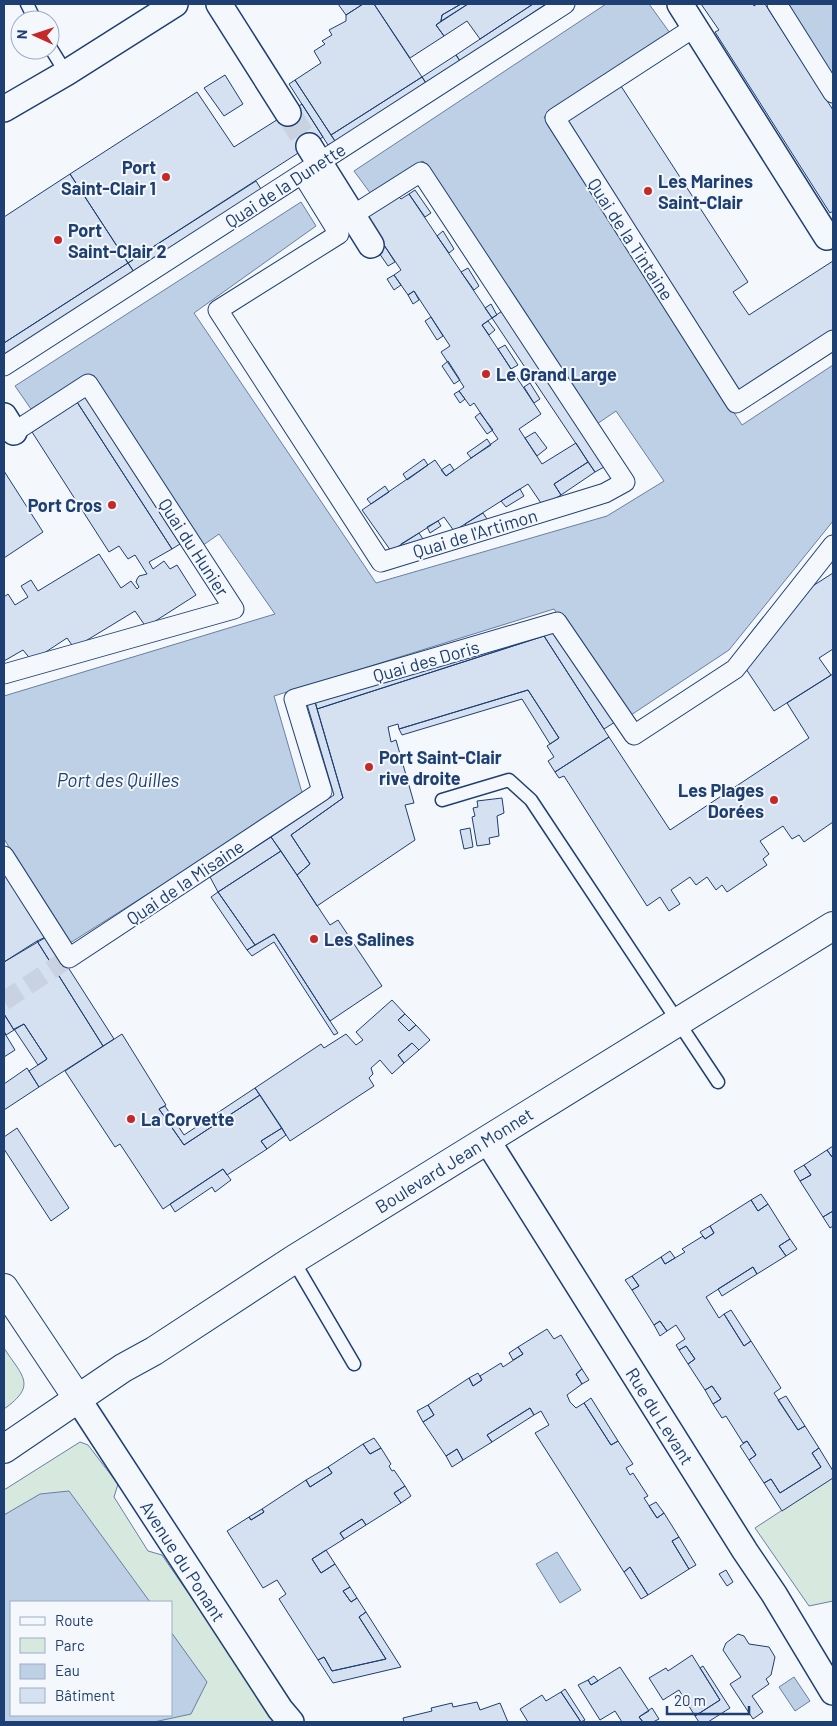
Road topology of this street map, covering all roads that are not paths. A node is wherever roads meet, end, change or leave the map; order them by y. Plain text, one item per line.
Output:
1 (175, 4) edge
2 (218, 4) edge
3 (565, 4) edge
4 (680, 4) edge
5 (776, 4) edge
6 (695, 27) junction
7 (58, 60) edge
8 (66, 73) junction
9 (833, 94) edge
10 (4, 109) edge
11 (288, 113) tunnel mouth
12 (310, 161) junction
13 (353, 215) junction
14 (827, 237) dead end
15 (371, 245) dead end
16 (833, 340) edge
17 (4, 366) edge
18 (9, 424) edge
19 (833, 545) edge
20 (4, 674) edge
21 (294, 699) joint
22 (442, 800) dead end
23 (4, 856) edge
24 (833, 926) edge
25 (678, 1022) junction
26 (718, 1082) dead end
27 (487, 1140) junction
28 (293, 1260) junction
29 (4, 1288) edge
30 (354, 1364) dead end
31 (78, 1398) junction
32 (4, 1449) edge
33 (833, 1692) edge
34 (291, 1722) edge

1 - 8 street
2 - 11 street
3 - 12 street, Quai de la Dunette
4 - 6 street
5 - 9 street
6 - 14 street
6 - 16 street, Quai de la Tintaine
7 - 8 lane
8 - 10 street
12 - 13 street
12 - 13 street, Quai de l'Artimon
12 - 17 street, Quai de la Dunette
13 - 15 street
18 - 20 street, Quai du Hunier
19 - 21 street, Quai des Doris
21 - 23 street, Quai de la Misaine
22 - 25 lane
24 - 25 street, Boulevard Jean Monnet
25 - 26 lane
25 - 27 street, Boulevard Jean Monnet
27 - 28 street, Boulevard Jean Monnet
27 - 33 street, Rue du Levant
28 - 30 lane
28 - 31 street, Boulevard Jean Monnet
29 - 31 street
31 - 32 street, Boulevard Jean Monnet
31 - 34 street, Avenue du Ponant

